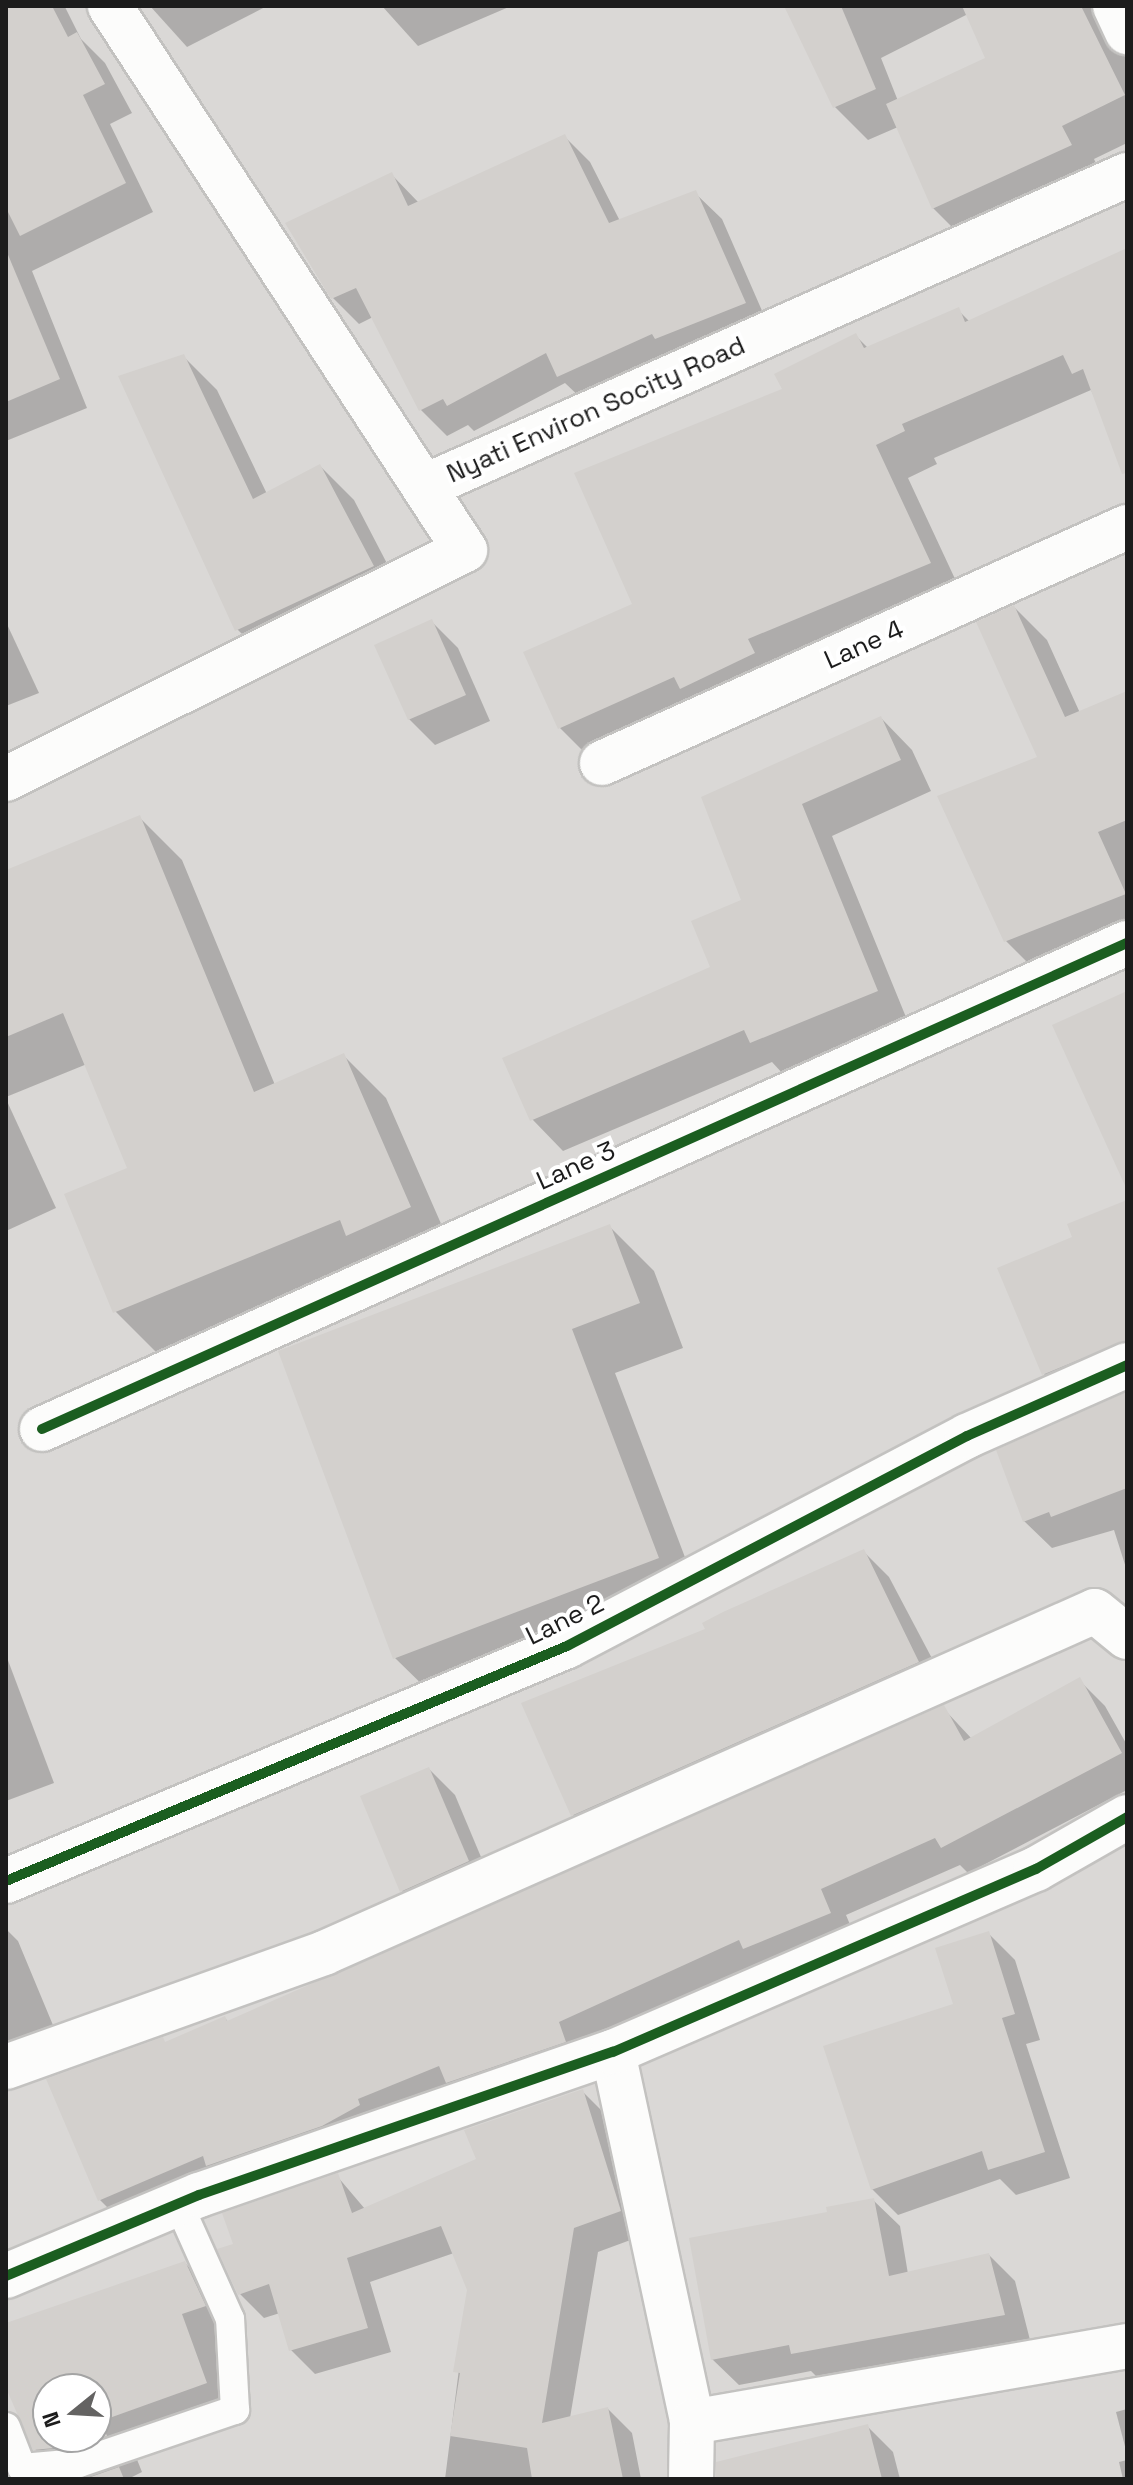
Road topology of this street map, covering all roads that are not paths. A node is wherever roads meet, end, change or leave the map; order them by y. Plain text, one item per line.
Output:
1 (110, 6) edge
2 (1115, 6) edge
3 (1127, 32) edge
4 (1127, 175) edge
5 (428, 485) junction
6 (1127, 527) edge
7 (602, 763) dead end
8 (6, 779) edge
9 (1127, 943) edge
10 (1127, 1365) edge
11 (42, 1429) dead end
12 (1127, 1637) edge
13 (1127, 1817) edge
14 (6, 1881) edge
15 (613, 2052) junction
16 (6, 2067) edge
17 (178, 2203) junction
18 (6, 2276) edge
19 (1127, 2346) edge
20 (692, 2422) junction
21 (6, 2427) edge
22 (691, 2479) edge

1 - 5 street
2 - 3 street
4 - 5 street, Nyati Environ Socity Road
5 - 8 street, Nyati Environ Socity Road
6 - 7 street, Lane 4
9 - 11 street, Lane 3
10 - 14 street, Lane 2
12 - 16 street
13 - 15 street
15 - 17 street
15 - 20 street
17 - 18 street
17 - 21 lane
19 - 20 street
20 - 22 street

